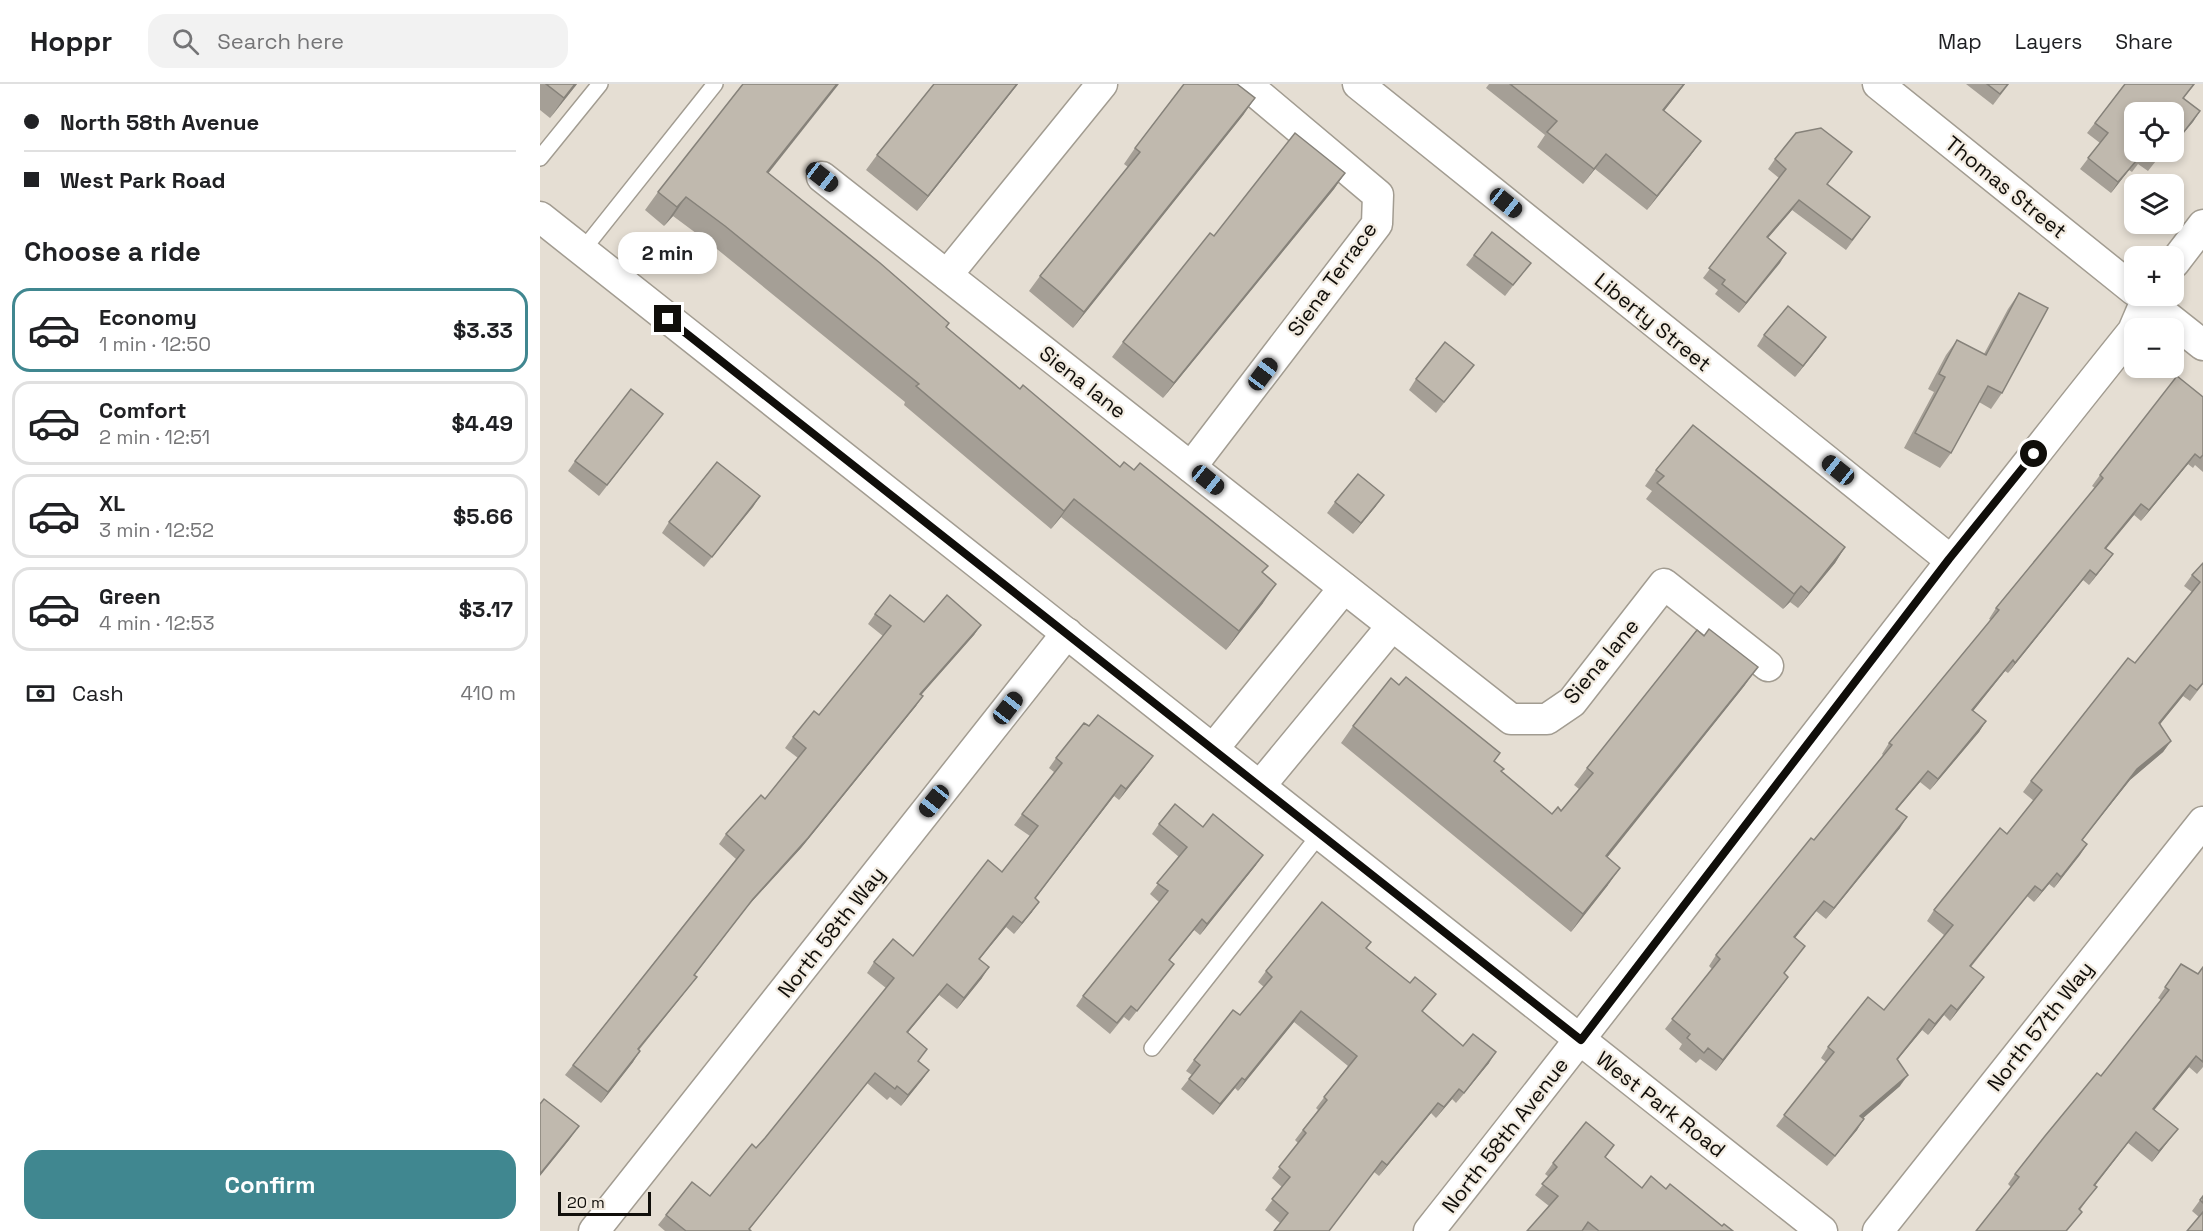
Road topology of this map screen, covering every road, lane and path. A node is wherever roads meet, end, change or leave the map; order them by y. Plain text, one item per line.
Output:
1 (600, 84) edge
2 (715, 84) edge
3 (1102, 84) edge
4 (1246, 84) edge
5 (1358, 84) edge
6 (1878, 84) edge
7 (540, 158) edge
8 (822, 177) dead end
9 (540, 217) edge
10 (2203, 225) edge
11 (2184, 250) edge
12 (582, 251) junction
13 (946, 275) junction
14 (2124, 281) edge
15 (2139, 306) edge
16 (2155, 306) edge
17 (2203, 345) edge
18 (1191, 467) junction
19 (1949, 559) junction
20 (1344, 588) junction
21 (1392, 626) junction
22 (1067, 633) junction
23 (1768, 666) dead end
24 (1213, 749) junction
25 (1260, 786) junction
26 (2203, 822) edge
27 (1320, 834) junction
28 (1581, 1040) junction
29 (1152, 1048) dead end
30 (594, 1231) edge
31 (1429, 1231) edge
32 (1822, 1231) edge
33 (1878, 1231) edge

1 - 7 lane
2 - 12 lane
3 - 13 street
4 - 18 street, Siena Terrace
5 - 19 street, Liberty Street
6 - 14 street, Thomas Street
8 - 13 street, Siena lane
9 - 12 street, West Park Road
10 - 11 street
12 - 22 street, West Park Road
13 - 18 street, Siena lane
15 - 19 street, North 58th Avenue
16 - 17 street, Thomas Street
18 - 20 street, Siena lane
19 - 28 street, North 58th Avenue
20 - 21 street, Siena lane
20 - 24 street
21 - 23 street, Siena lane
21 - 25 street
22 - 24 street, West Park Road
22 - 30 street, North 58th Way
24 - 25 street, West Park Road
25 - 27 street, West Park Road
26 - 33 street, North 57th Way
27 - 28 street, West Park Road
27 - 29 lane
28 - 31 street, North 58th Avenue
28 - 32 street, West Park Road

